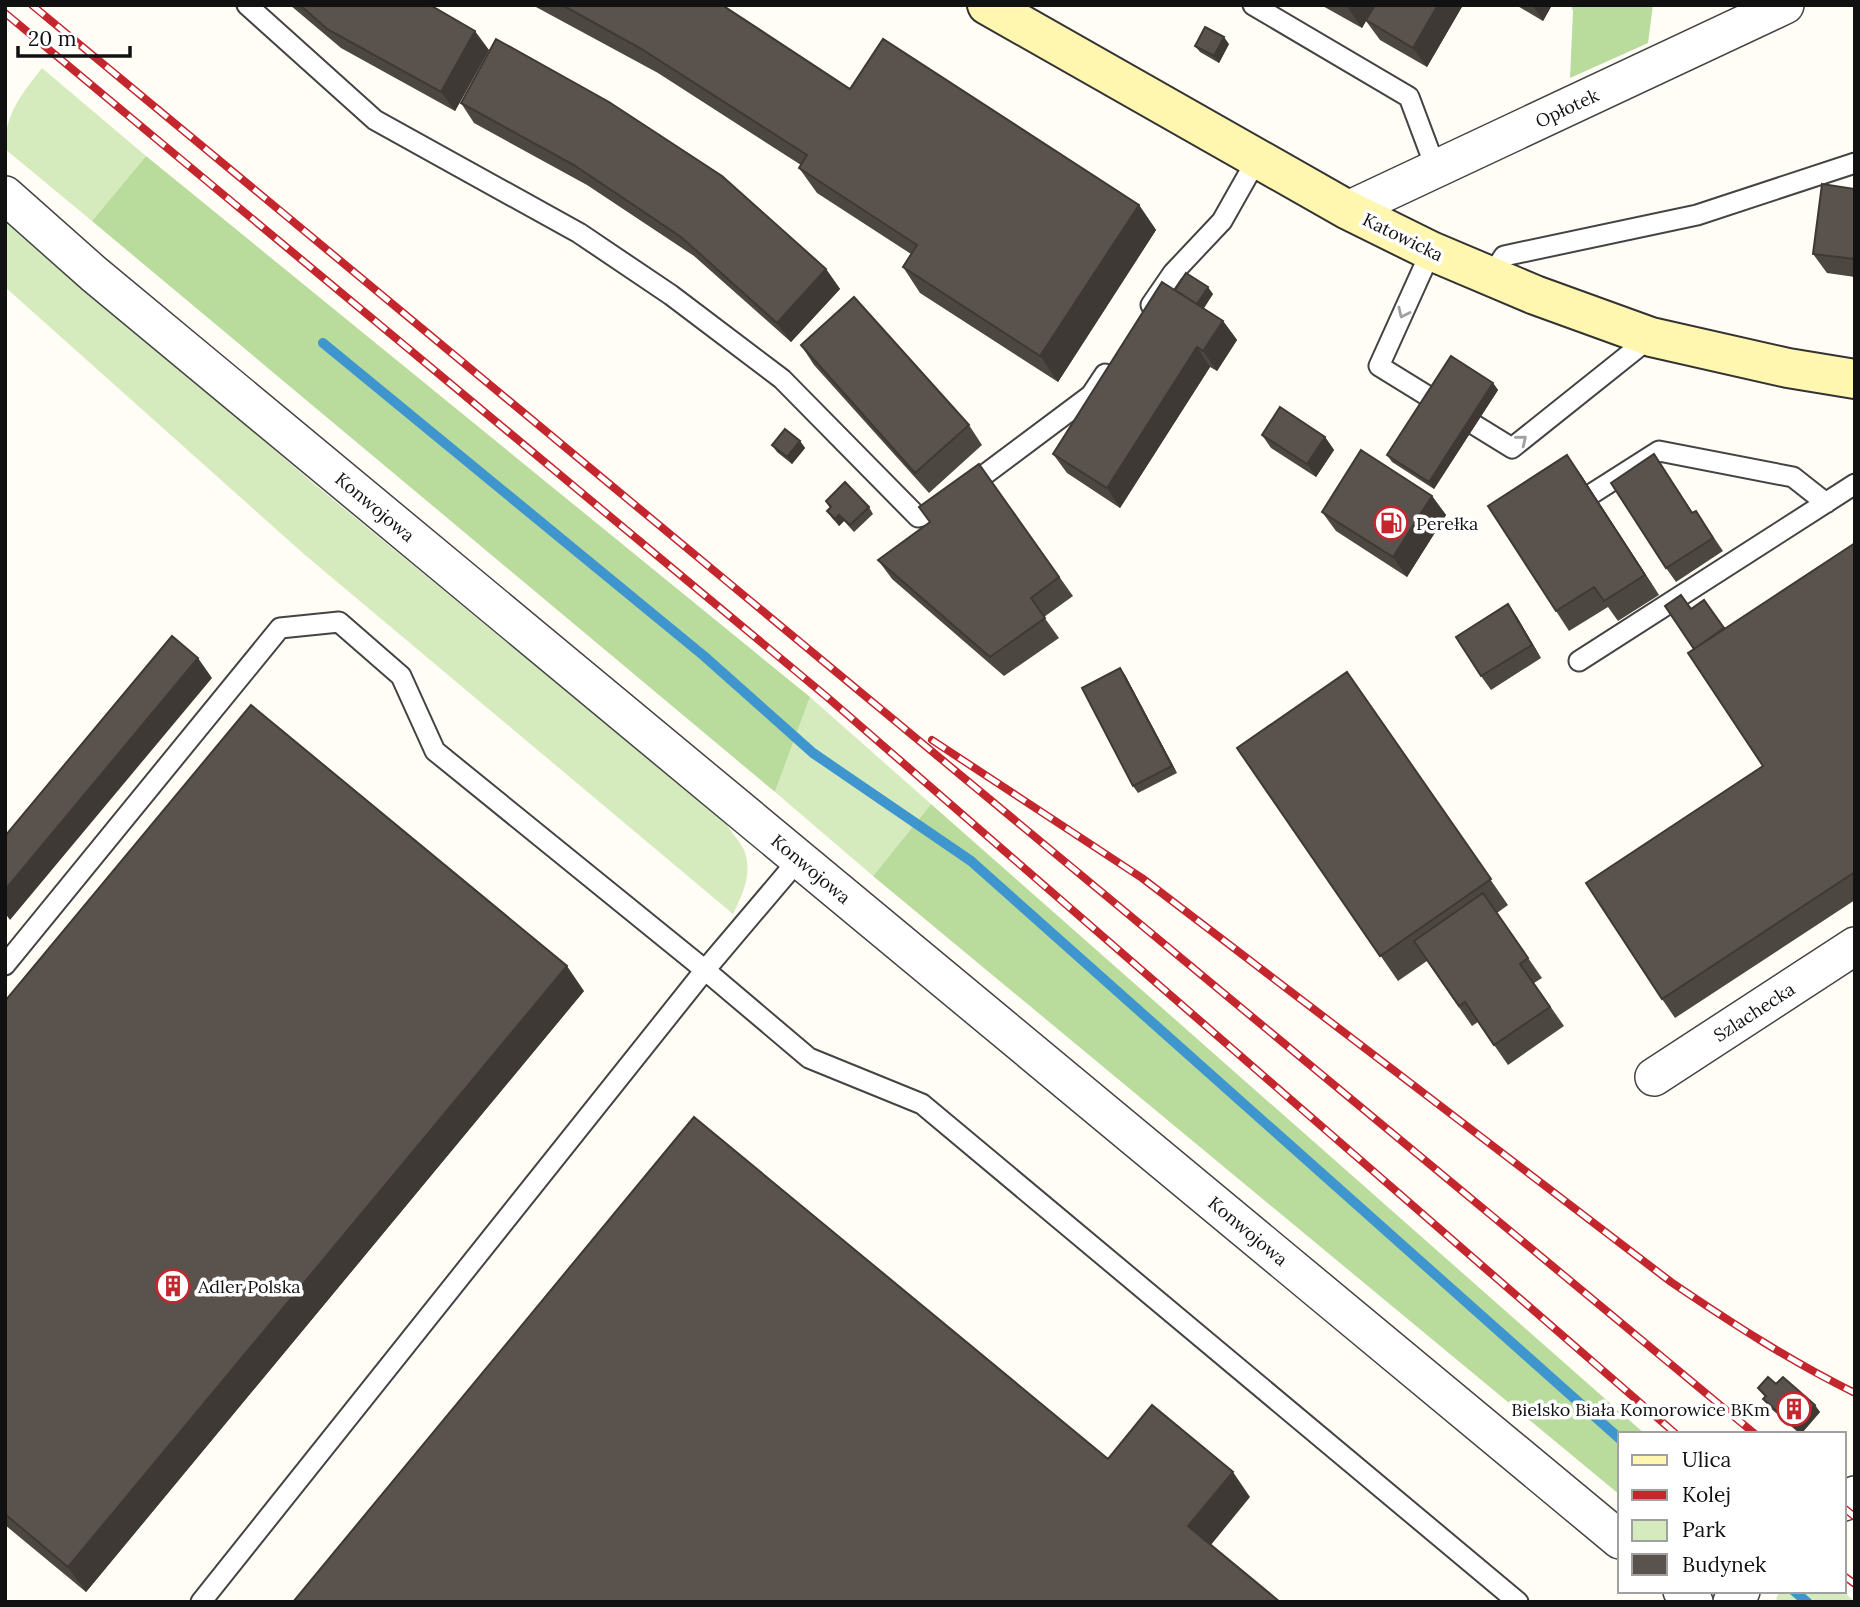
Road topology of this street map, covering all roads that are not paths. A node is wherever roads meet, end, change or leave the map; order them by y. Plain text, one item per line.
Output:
1 (247, 5) edge
2 (987, 5) edge
3 (1253, 5) edge
4 (1785, 5) edge
5 (1257, 159) junction
6 (1855, 163) edge
7 (1436, 169) junction
8 (5, 195) edge
9 (1348, 210) junction
10 (1431, 251) junction
11 (1490, 276) junction
12 (1143, 317) edge
13 (1651, 337) junction
14 (1113, 362) edge
15 (1855, 379) edge
16 (1855, 484) edge
17 (1593, 493) edge
18 (1826, 503) junction
19 (1580, 661) dead end
20 (799, 859) junction
21 (1855, 946) edge
22 (5, 965) edge
23 (705, 970) junction
24 (1654, 1077) dead end
25 (1618, 1538) edge
26 (201, 1602) edge
27 (1518, 1602) edge

1 - 14 lane
2 - 5 street, Katowicka
3 - 7 lane
4 - 7 street, Opłotek
5 - 9 street, Katowicka
5 - 12 lane
6 - 11 lane
7 - 9 street, Opłotek
8 - 20 street, Konwojowa
9 - 10 street, Katowicka
10 - 11 street, Katowicka
10 -> 13 lane
11 - 13 street, Katowicka
13 - 15 street, Katowicka
16 - 18 lane
17 - 18 lane
18 - 19 lane
20 - 23 lane
20 - 25 street, Konwojowa
21 - 24 street, Szlachecka
22 - 23 lane
23 - 26 lane
23 - 27 lane

